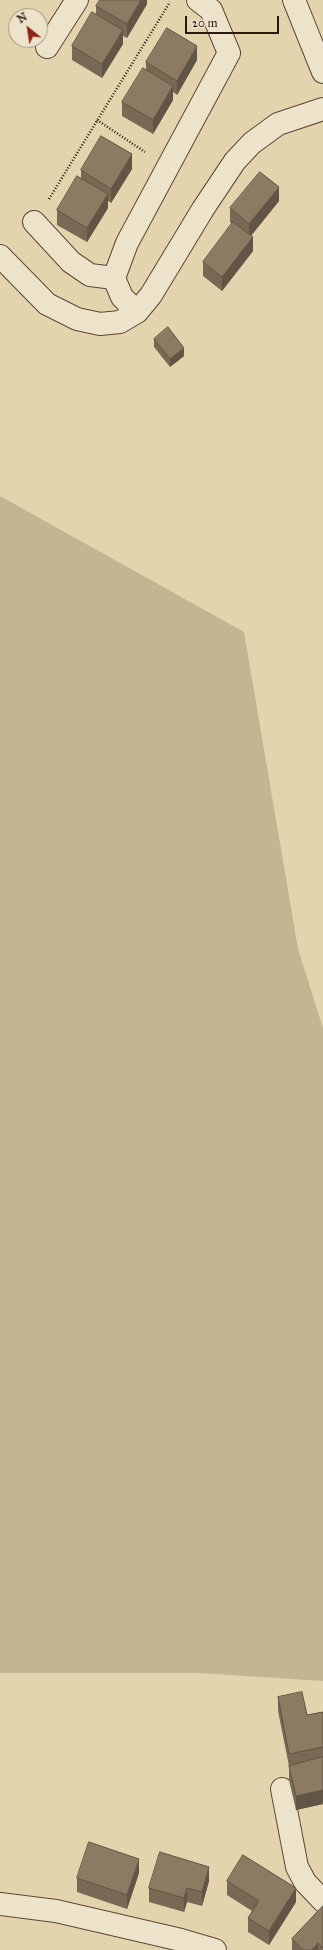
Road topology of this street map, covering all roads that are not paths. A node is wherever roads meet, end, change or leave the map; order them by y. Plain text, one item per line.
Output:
1 (77, 0) edge
2 (198, 0) edge
3 (294, 0) edge
4 (48, 45) edge
5 (323, 72) edge
6 (323, 109) edge
7 (34, 222) road end
8 (0, 256) edge
9 (114, 278) junction
10 (137, 312) junction
11 (282, 1789) dead end
12 (323, 1901) edge
13 (0, 1904) edge
14 (216, 1950) edge

1 - 4 street
2 - 9 street
3 - 5 street
6 - 10 street
7 - 9 street
8 - 10 street
9 - 10 street
11 - 12 street
13 - 14 street

